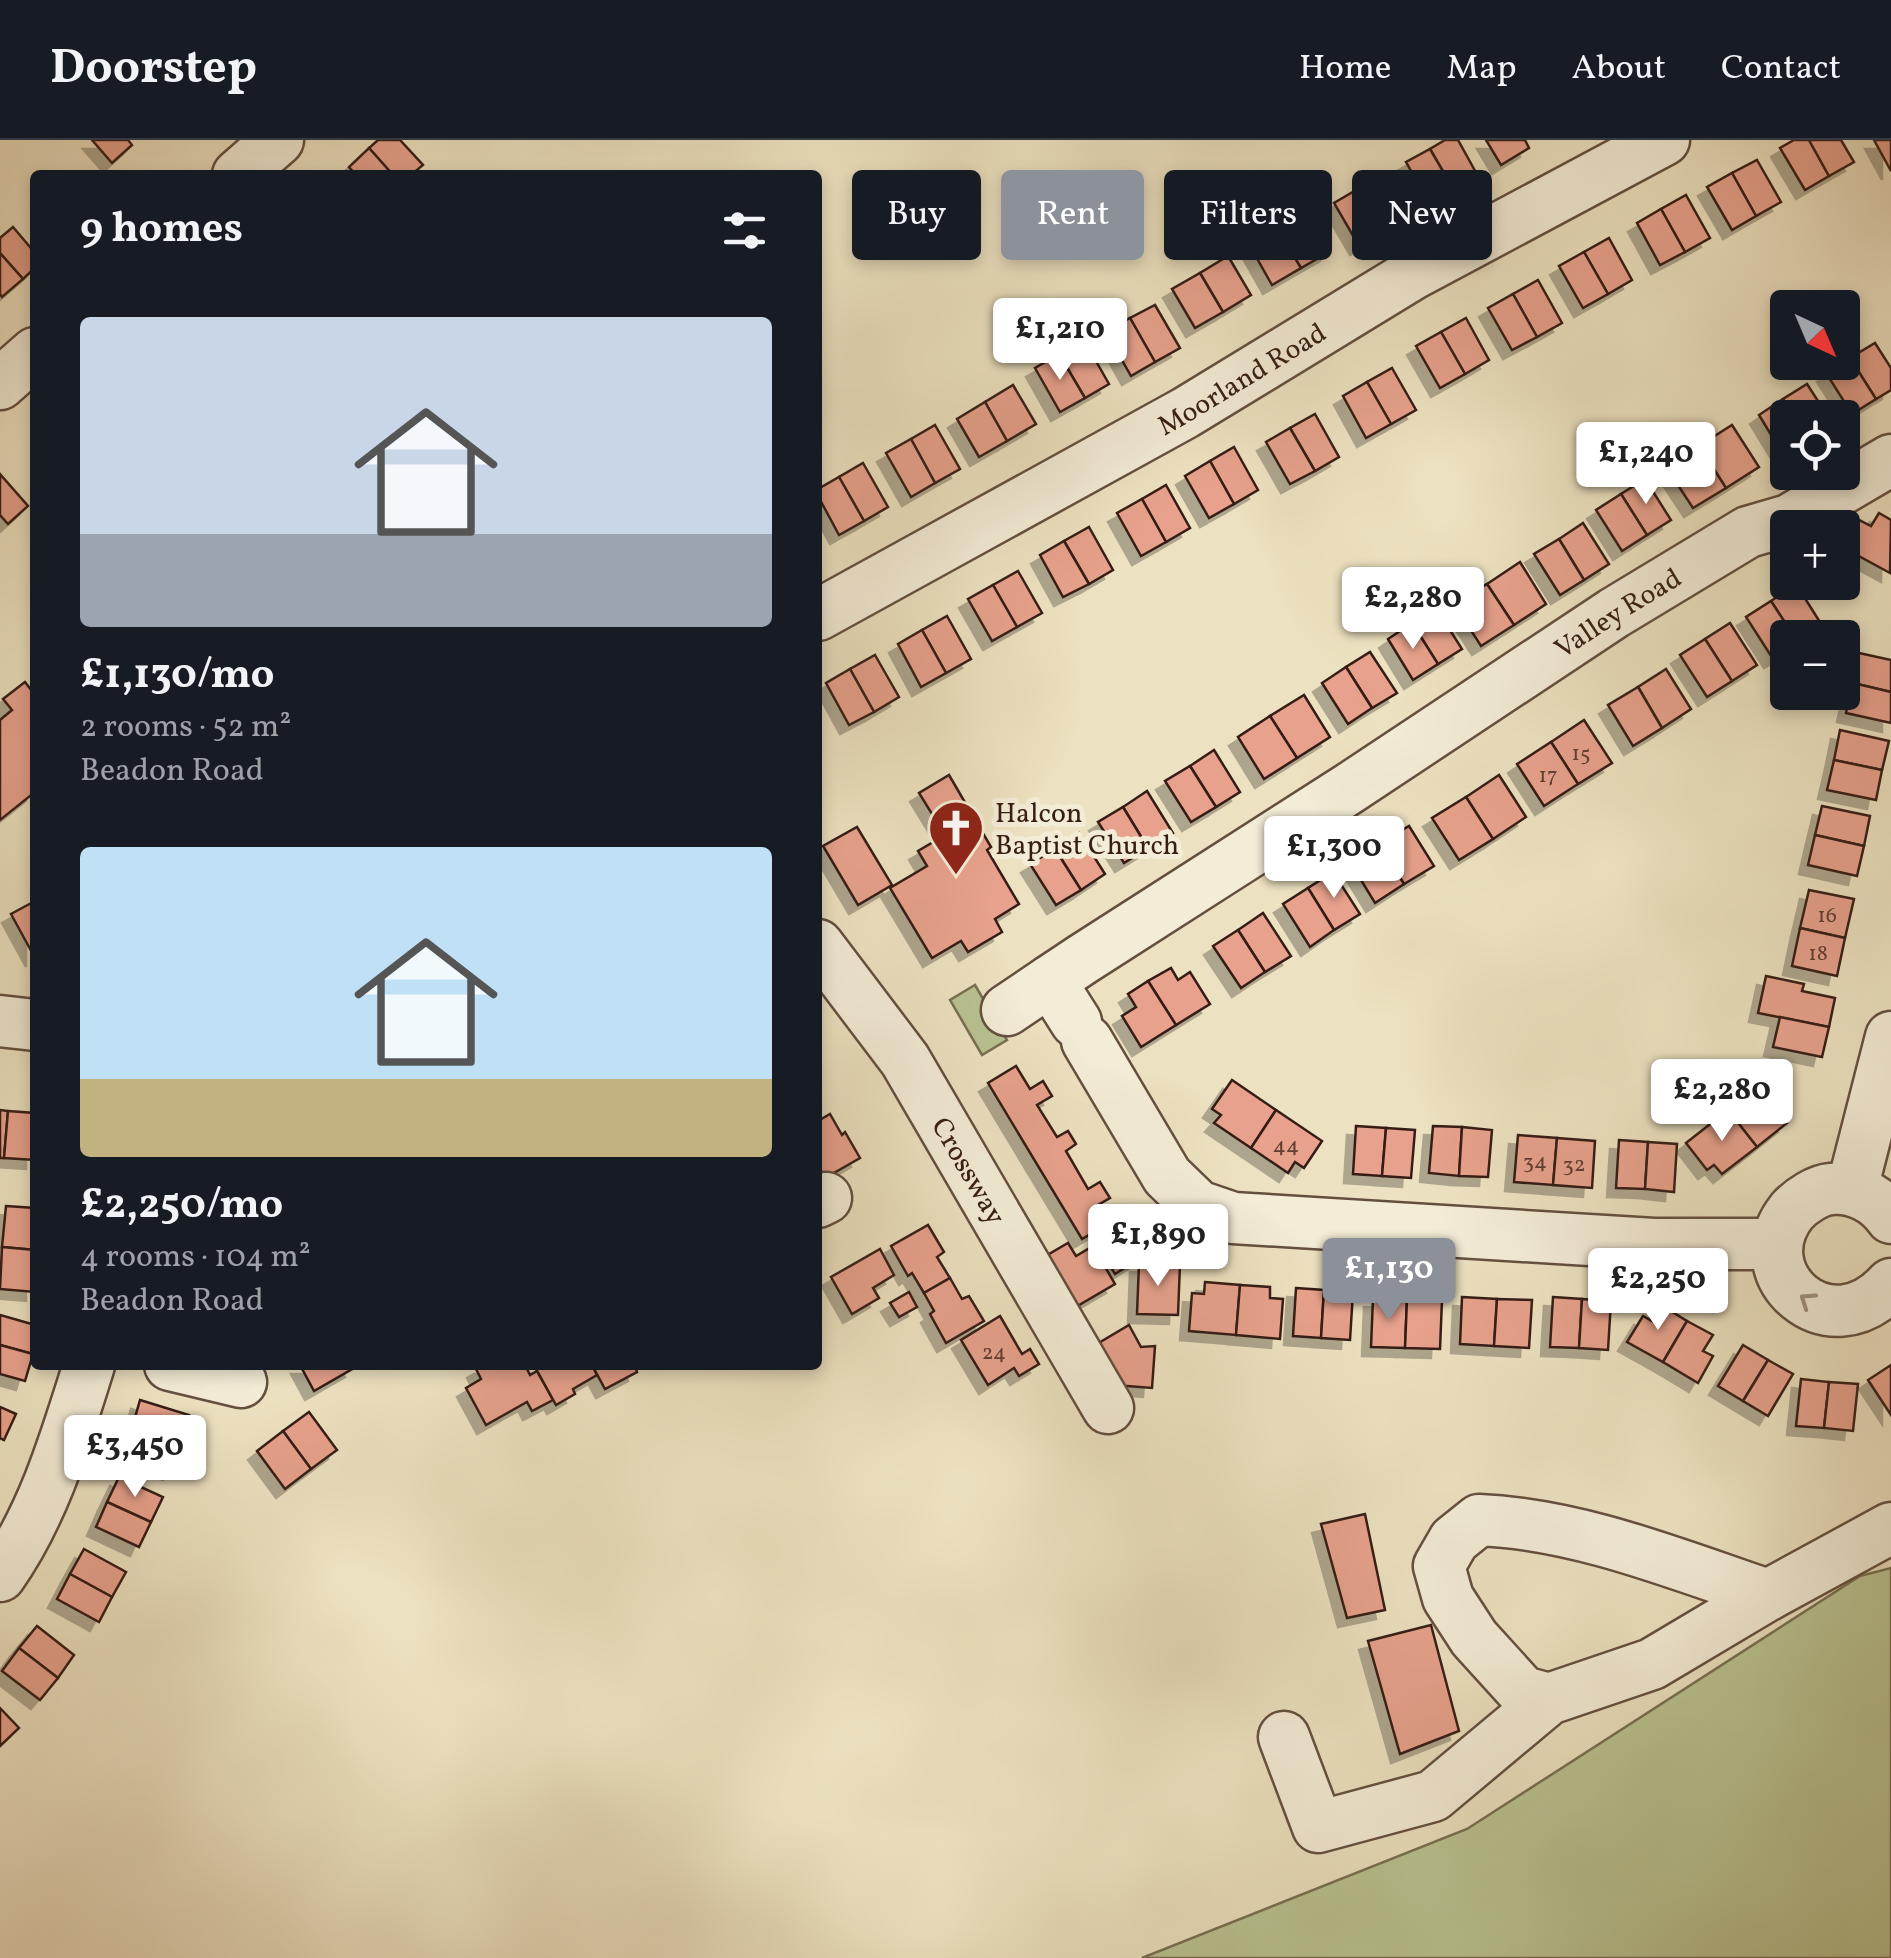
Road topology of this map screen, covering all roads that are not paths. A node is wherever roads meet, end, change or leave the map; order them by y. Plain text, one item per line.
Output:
1 (278, 140) edge
2 (1664, 140) edge
3 (244, 170) edge
4 (30, 357) edge
5 (0, 384) edge
6 (1891, 460) edge
7 (822, 614) edge
8 (822, 950) edge
9 (1007, 1010) dead end
10 (1071, 1015) junction
11 (0, 1022) edge
12 (30, 1025) edge
13 (1891, 1036) edge
14 (1872, 1203) edge
15 (1777, 1244) junction
16 (1891, 1284) edge
17 (87, 1370) edge
18 (191, 1370) edge
19 (241, 1382) dead end
20 (1108, 1408) dead end
21 (1891, 1528) edge
22 (0, 1576) edge
23 (1768, 1595) junction
24 (1549, 1700) junction
25 (1284, 1737) dead end

1 - 3 street
2 - 7 street, Moorland Road
4 - 5 street
6 - 10 street, Valley Road
8 - 20 street, Crossway
9 - 10 street, Valley Road
10 - 15 street
11 - 12 street
13 - 14 street
14 - 15 street
16 -> 15 street
17 - 22 street
18 - 19 street
21 - 23 street
23 - 24 street
23 - 24 street
24 - 25 street

